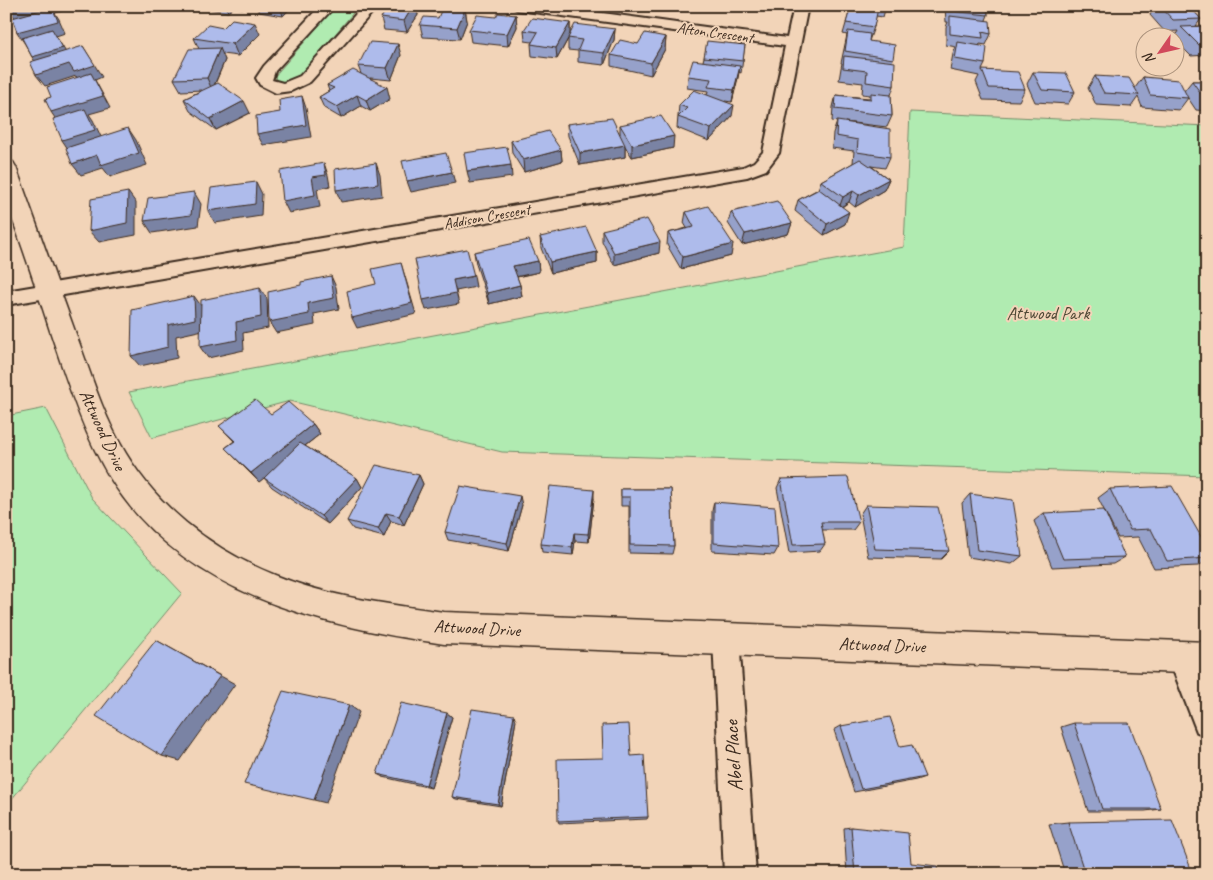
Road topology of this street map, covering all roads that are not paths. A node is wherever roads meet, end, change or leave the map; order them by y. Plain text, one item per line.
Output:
1 (328, 6) edge
2 (371, 6) edge
3 (518, 6) edge
4 (801, 6) edge
5 (793, 43) junction
6 (6, 167) edge
7 (48, 291) junction
8 (6, 298) edge
9 (726, 639) junction
10 (1194, 658) edge
11 (1207, 722) edge
12 (740, 874) edge

1 - 2 street
3 - 5 street, Afton Crescent
4 - 5 street, Addison Crescent
5 - 7 street, Addison Crescent
6 - 7 street, Attwood Drive
7 - 8 street, Addison Crescent
7 - 9 street, Attwood Drive
9 - 10 street, Attwood Drive
9 - 12 street, Abel Place
10 - 11 street

